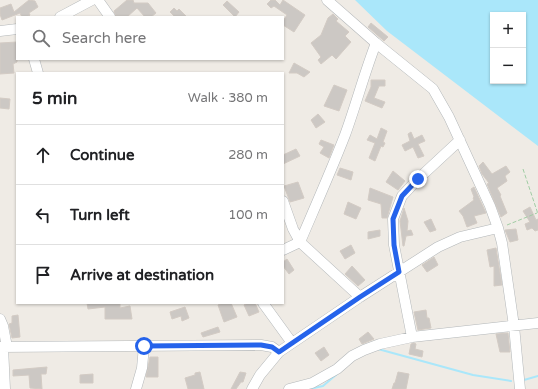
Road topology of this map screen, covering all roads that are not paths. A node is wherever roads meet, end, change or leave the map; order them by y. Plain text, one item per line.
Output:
1 (92, 0) edge
2 (98, 0) edge
3 (327, 0) edge
4 (62, 16) edge
5 (109, 16) edge
6 (16, 29) edge
7 (0, 31) edge
8 (376, 43) junction
9 (34, 60) edge
10 (38, 72) edge
11 (460, 140) junction
12 (284, 204) edge
13 (498, 228) junction
14 (300, 242) junction
15 (284, 250) edge
16 (399, 272) junction
17 (360, 297) junction
18 (265, 304) edge
19 (0, 320) edge
20 (538, 323) edge
21 (514, 326) junction
22 (412, 337) junction
23 (292, 343) junction
24 (144, 346) junction
25 (3, 347) edge
26 (279, 352) junction
27 (2, 373) edge
28 (5, 389) edge
29 (136, 389) edge
30 (252, 389) edge
31 (289, 389) edge
32 (520, 389) edge

1 - 4 street
2 - 5 street
3 - 8 street
6 - 7 street
8 - 11 street
8 - 14 street
9 - 10 street
11 - 13 street
11 - 16 street
12 - 14 street
13 - 16 street
13 - 21 street
14 - 15 street
14 - 17 street
16 - 17 street
16 - 22 street
17 - 23 street
18 - 23 street
19 - 25 street
20 - 21 street
21 - 22 street
21 - 32 street
22 - 31 street
23 - 26 street
24 - 25 street
24 - 26 street
24 - 29 street
25 - 27 street
26 - 30 street
27 - 28 street

